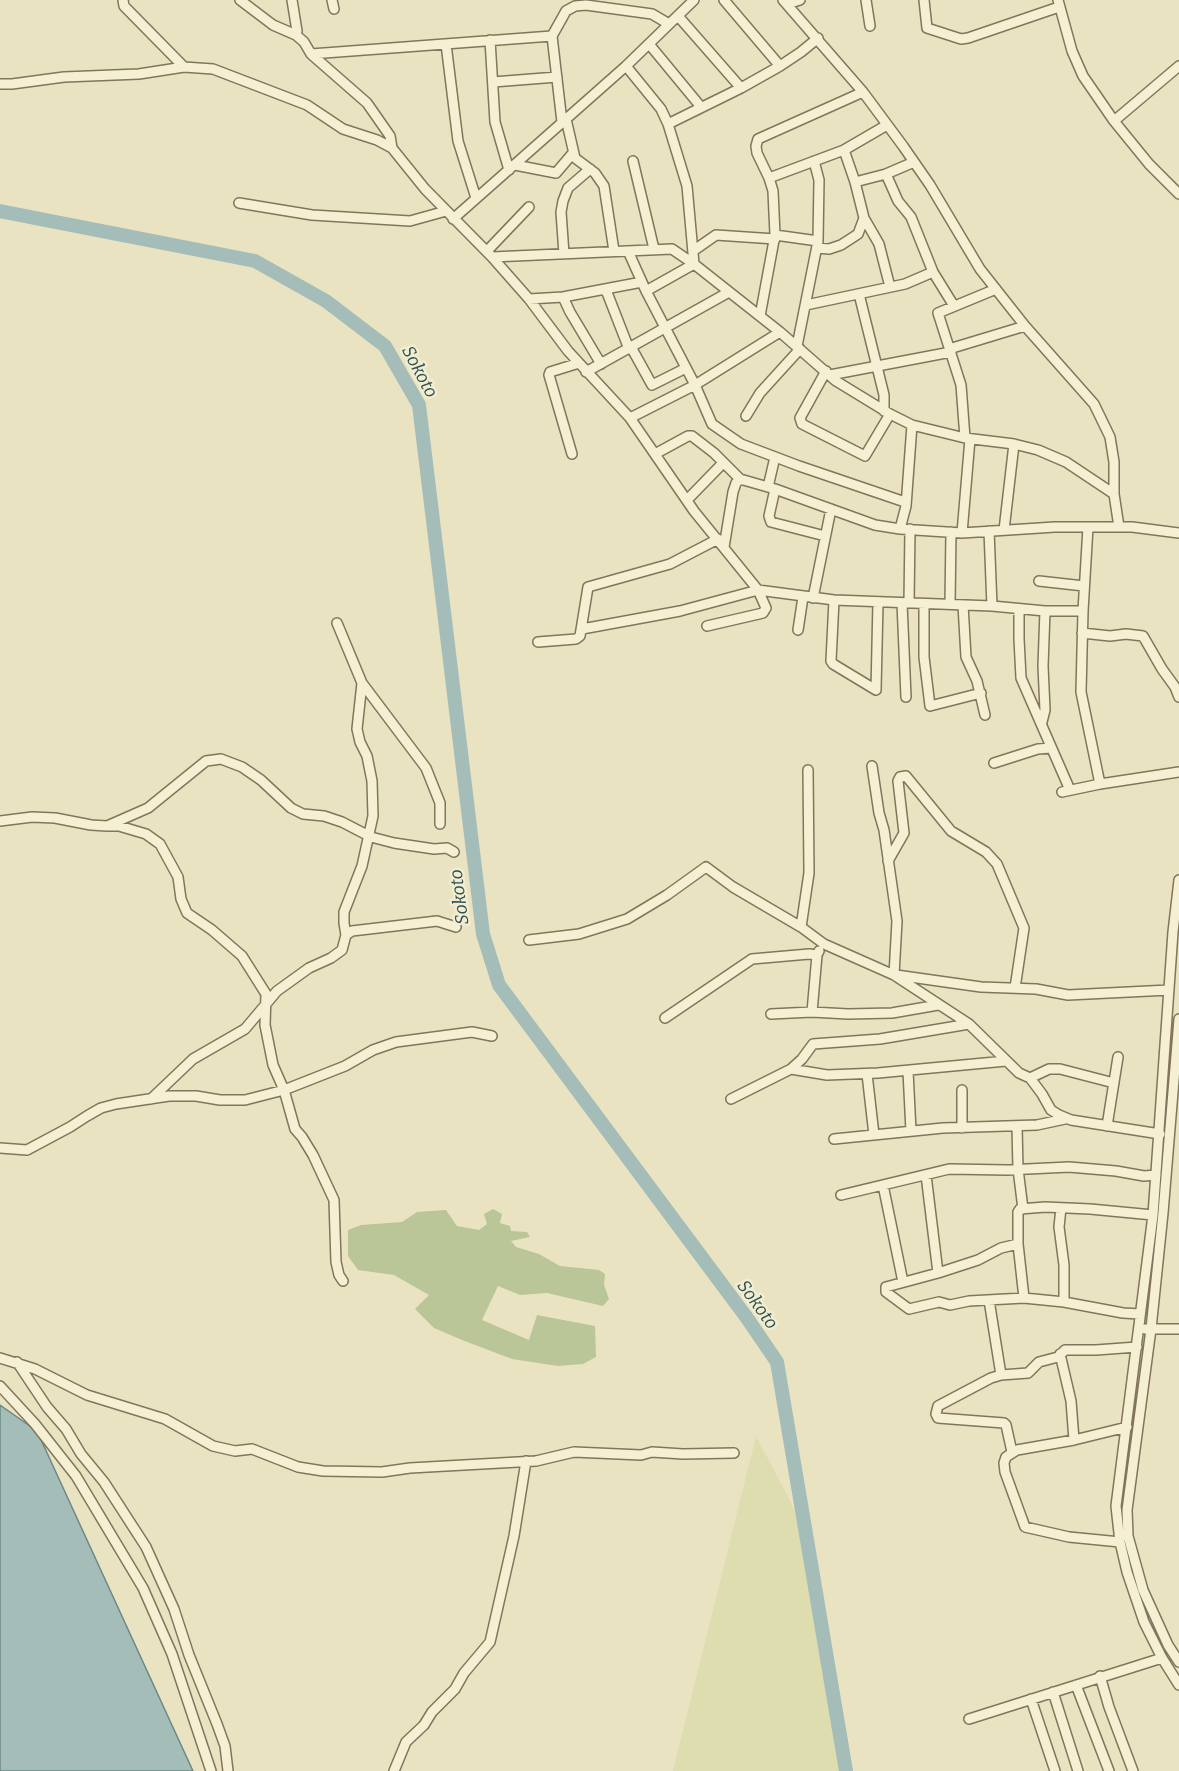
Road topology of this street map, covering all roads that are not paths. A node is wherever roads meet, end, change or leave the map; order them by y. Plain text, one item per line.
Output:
1 (123, 0) edge
2 (240, 0) edge
3 (292, 0) edge
4 (694, 0) edge
5 (724, 0) edge
6 (800, 0) edge
7 (866, 0) edge
8 (924, 0) edge
9 (785, 2) edge
10 (1059, 4) edge
11 (678, 16) junction
12 (669, 24) junction
13 (870, 26) dead end
14 (296, 35) junction
15 (552, 36) junction
16 (818, 38) junction
17 (490, 40) junction
18 (446, 44) junction
19 (648, 44) junction
20 (311, 54) junction
21 (626, 66) junction
22 (780, 66) junction
23 (1179, 66) edge
24 (184, 67) junction
25 (557, 77) junction
26 (493, 82) junction
27 (0, 84) edge
28 (741, 88) junction
29 (863, 92) junction
30 (702, 107) junction
31 (564, 121) junction
32 (1114, 121) junction
33 (668, 124) junction
34 (887, 125) junction
35 (392, 148) junction
36 (844, 150) junction
37 (573, 153) junction
38 (633, 160) dead end
39 (814, 161) junction
40 (914, 162) junction
41 (512, 167) junction
42 (590, 169) junction
43 (886, 174) junction
44 (769, 178) junction
45 (855, 182) junction
46 (1179, 194) edge
47 (476, 198) junction
48 (239, 204) dead end
49 (529, 207) dead end
50 (446, 211) junction
51 (864, 218) junction
52 (453, 219) junction
53 (775, 237) junction
54 (817, 245) junction
55 (654, 249) junction
56 (628, 251) junction
57 (693, 251) junction
58 (614, 252) junction
59 (489, 254) junction
60 (564, 254) junction
61 (694, 264) junction
62 (933, 272) junction
63 (644, 287) junction
64 (890, 287) junction
65 (606, 290) junction
66 (996, 290) junction
67 (729, 292) junction
68 (859, 294) junction
69 (564, 297) junction
70 (530, 299) junction
71 (806, 305) junction
72 (954, 306) junction
73 (760, 316) junction
74 (1025, 326) junction
75 (666, 328) junction
76 (780, 332) junction
77 (630, 348) junction
78 (798, 348) junction
79 (950, 351) junction
80 (579, 363) junction
81 (601, 364) junction
82 (877, 367) junction
83 (686, 368) junction
84 (586, 372) junction
85 (828, 373) junction
86 (695, 385) junction
87 (887, 413) junction
88 (746, 417) dead end
89 (630, 418) junction
90 (912, 425) junction
91 (967, 439) junction
92 (1014, 444) junction
93 (573, 454) dead end
94 (655, 454) junction
95 (774, 457) junction
96 (723, 463) junction
97 (740, 479) junction
98 (771, 488) junction
99 (1114, 494) junction
100 (687, 500) junction
101 (905, 502) junction
102 (831, 509) junction
103 (1088, 527) junction
104 (1119, 527) junction
105 (900, 529) junction
106 (910, 529) junction
107 (1004, 530) junction
108 (990, 531) junction
109 (951, 532) junction
110 (962, 533) junction
111 (1179, 533) edge
112 (825, 536) junction
113 (721, 543) junction
114 (1039, 581) dead end
115 (1084, 586) junction
116 (758, 590) junction
117 (803, 597) junction
118 (813, 598) junction
119 (834, 600) junction
120 (878, 602) junction
121 (905, 603) junction
122 (924, 604) junction
123 (950, 604) junction
124 (963, 605) junction
125 (992, 606) junction
126 (1019, 609) junction
127 (1045, 611) junction
128 (1083, 611) junction
129 (337, 623) dead end
130 (707, 626) dead end
131 (582, 629) junction
132 (798, 630) dead end
133 (1082, 633) junction
134 (538, 642) dead end
135 (362, 683) junction
136 (981, 693) junction
137 (906, 697) dead end
138 (1179, 697) edge
139 (986, 715) dead end
140 (1042, 722) junction
141 (1051, 748) junction
142 (994, 763) dead end
143 (872, 766) dead end
144 (807, 770) dead end
145 (1179, 771) edge
146 (1100, 784) junction
147 (0, 821) edge
148 (440, 824) dead end
149 (107, 826) junction
150 (367, 836) junction
151 (454, 852) dead end
152 (888, 861) junction
153 (1179, 880) edge
154 (456, 927) dead end
155 (801, 927) junction
156 (346, 935) junction
157 (529, 940) dead end
158 (824, 944) junction
159 (817, 955) junction
160 (894, 975) junction
161 (1015, 988) junction
162 (1169, 990) junction
163 (266, 1002) junction
164 (938, 1005) junction
165 (812, 1012) junction
166 (771, 1014) dead end
167 (665, 1018) dead end
168 (1179, 1019) edge
169 (969, 1024) junction
170 (492, 1036) dead end
171 (1118, 1057) dead end
172 (1006, 1061) junction
173 (791, 1069) junction
174 (908, 1071) junction
175 (867, 1074) junction
176 (1030, 1078) junction
177 (1114, 1083) junction
178 (284, 1090) junction
179 (962, 1090) dead end
180 (151, 1099) junction
181 (731, 1100) dead end
182 (1065, 1119) junction
183 (1107, 1126) junction
184 (1017, 1127) junction
185 (962, 1128) junction
186 (911, 1131) junction
187 (1160, 1134) junction
188 (874, 1135) junction
189 (1171, 1135) junction
190 (834, 1139) dead end
191 (1179, 1143) edge
192 (0, 1148) edge
193 (1018, 1169) junction
194 (926, 1175) junction
195 (1156, 1175) junction
196 (883, 1185) junction
197 (841, 1195) dead end
198 (1061, 1208) junction
199 (1023, 1209) junction
200 (1153, 1215) junction
201 (1018, 1245) junction
202 (938, 1273) junction
203 (343, 1281) dead end
204 (903, 1282) junction
205 (1024, 1298) junction
206 (989, 1300) junction
207 (1064, 1302) junction
208 (1140, 1314) junction
209 (1139, 1328) junction
210 (1151, 1329) junction
211 (1179, 1329) edge
212 (1137, 1347) junction
213 (0, 1349) edge
214 (1060, 1354) junction
215 (9, 1360) edge
216 (1001, 1375) junction
217 (0, 1386) edge
218 (1127, 1427) junction
219 (1074, 1440) junction
220 (1012, 1452) junction
221 (734, 1453) dead end
222 (526, 1461) junction
223 (1120, 1542) junction
224 (1162, 1658) junction
225 (1179, 1662) edge
226 (1100, 1676) junction
227 (1179, 1684) edge
228 (1076, 1685) junction
229 (1053, 1692) junction
230 (1031, 1699) junction
231 (969, 1719) dead end
232 (211, 1771) edge
233 (228, 1771) edge
234 (394, 1771) edge
235 (1055, 1771) edge
236 (1078, 1771) edge
237 (1109, 1771) edge
238 (1133, 1771) edge

1 - 24 street
2 - 14 street
3 - 14 street
4 - 11 street
5 - 22 street
6 - 9 street
7 - 13 street
8 - 10 street
9 - 16 street
10 - 32 street
11 - 12 street
11 - 28 street
12 - 15 street
12 - 19 street
14 - 20 street
15 - 17 street
15 - 25 street
16 - 22 street
16 - 29 street
17 - 18 street
17 - 26 street
18 - 20 street
18 - 47 street
19 - 21 street
19 - 30 street
20 - 35 street
21 - 31 street
21 - 33 street
22 - 28 street
23 - 32 street
24 - 27 street
24 - 35 street
25 - 26 street
25 - 31 street
26 - 41 street
28 - 30 street
29 - 34 street
29 - 44 street
30 - 33 street
31 - 37 street
31 - 41 street
32 - 46 street
33 - 57 street
34 - 36 street
34 - 40 street
35 - 50 street
36 - 39 street
36 - 45 street
37 - 41 street
37 - 42 street
38 - 55 street
39 - 44 street
39 - 54 street
40 - 43 street
40 - 66 street
41 - 47 street
42 - 58 street
42 - 60 street
43 - 45 street
43 - 62 street
44 - 53 street
45 - 51 street
47 - 52 street
48 - 50 street
49 - 59 street
50 - 52 street
51 - 54 street
51 - 64 street
52 - 59 street
53 - 54 street
53 - 57 street
53 - 73 street
54 - 71 street
55 - 56 street
55 - 61 street
56 - 58 street
56 - 63 street
57 - 61 street
58 - 60 street
59 - 60 street
59 - 70 street
61 - 63 street
61 - 67 street
62 - 64 street
62 - 72 street
63 - 65 street
63 - 75 street
64 - 68 street
65 - 69 street
65 - 77 street
66 - 72 street
66 - 74 street
67 - 73 street
67 - 75 street
68 - 71 street
68 - 82 street
69 - 70 street
69 - 81 street
70 - 80 street
71 - 78 street
72 - 79 street
73 - 76 street
74 - 79 street
74 - 99 street
75 - 77 street
75 - 83 street
76 - 78 street
76 - 86 street
77 - 81 street
77 - 83 street
78 - 85 street
78 - 88 street
79 - 82 street
79 - 91 street
80 - 84 street
80 - 93 street
81 - 84 street
82 - 85 street
82 - 87 street
83 - 86 street
84 - 89 street
85 - 87 street
85 - 87 street
86 - 89 street
86 - 95 street
87 - 90 street
89 - 94 street
90 - 91 street
90 - 101 street
91 - 92 street
91 - 110 street
92 - 99 street
92 - 107 street
94 - 96 street
94 - 100 street
95 - 98 street
95 - 101 street
96 - 97 street
96 - 100 street
97 - 98 street
97 - 113 street
98 - 102 street
98 - 112 street
99 - 104 street
100 - 113 street
101 - 105 street
102 - 105 street
102 - 112 street
103 - 104 street
103 - 107 street
103 - 115 street
104 - 111 street
105 - 106 street
106 - 109 street
106 - 121 street
107 - 108 street
108 - 110 street
108 - 125 street
109 - 110 street
109 - 123 street
112 - 118 street
113 - 116 street
113 - 131 street
114 - 115 street
115 - 128 street
116 - 117 street
116 - 130 street
116 - 131 street
117 - 118 street
117 - 132 street
118 - 119 street
119 - 120 street
119 - 120 street
120 - 121 street
121 - 122 street
121 - 137 street
122 - 123 street
122 - 136 street
123 - 124 street
124 - 125 street
124 - 136 street
125 - 126 street
126 - 127 street
126 - 140 street
127 - 128 street
127 - 140 street
128 - 133 street
129 - 135 street
131 - 134 street
133 - 138 street
133 - 146 street
135 - 148 street
135 - 150 street
136 - 139 street
140 - 141 street
141 - 142 street
141 - 146 street
143 - 152 street
144 - 155 street
145 - 146 street
147 - 149 street
149 - 150 street
149 - 163 street
150 - 151 street
150 - 156 street
152 - 160 street
152 - 161 street
153 - 162 street
154 - 156 street
155 - 157 street
155 - 158 street
156 - 163 street
158 - 159 street
158 - 160 street
159 - 165 street
159 - 167 street
160 - 161 street
160 - 164 street
161 - 162 street
162 - 187 street
163 - 178 street
163 - 180 street
164 - 165 street
164 - 169 street
165 - 166 street
168 - 189 street
169 - 172 street
169 - 173 street
170 - 178 street
171 - 177 street
172 - 174 street
172 - 176 street
173 - 175 street
173 - 181 street
174 - 175 street
174 - 186 street
175 - 188 street
176 - 177 street
176 - 182 street
177 - 183 street
178 - 180 street
178 - 203 street
179 - 185 street
180 - 192 street
182 - 183 street
182 - 184 street
183 - 187 street
184 - 185 street
184 - 193 street
185 - 186 street
186 - 188 street
187 - 195 street
188 - 190 street
189 - 191 street
189 - 210 street
193 - 194 street
193 - 195 street
193 - 199 street
194 - 196 street
194 - 202 street
195 - 200 street
196 - 197 street
196 - 204 street
198 - 199 street
198 - 200 street
198 - 207 street
199 - 201 street
200 - 208 street
201 - 202 street
201 - 205 street
202 - 204 street
204 - 206 street
205 - 206 street
205 - 207 street
206 - 216 street
207 - 208 street
208 - 209 street
209 - 210 street
209 - 212 street
210 - 211 street
210 - 225 street
212 - 214 street
212 - 218 street
213 - 215 street
214 - 216 street
214 - 219 street
215 - 222 street
215 - 233 street
216 - 220 street
217 - 232 street
218 - 219 street
218 - 223 street
219 - 220 street
220 - 223 street
221 - 222 street
222 - 234 street
223 - 224 street
224 - 226 street
224 - 227 street
226 - 228 street
226 - 238 street
228 - 229 street
228 - 237 street
229 - 230 street
229 - 236 street
230 - 231 street
230 - 235 street

